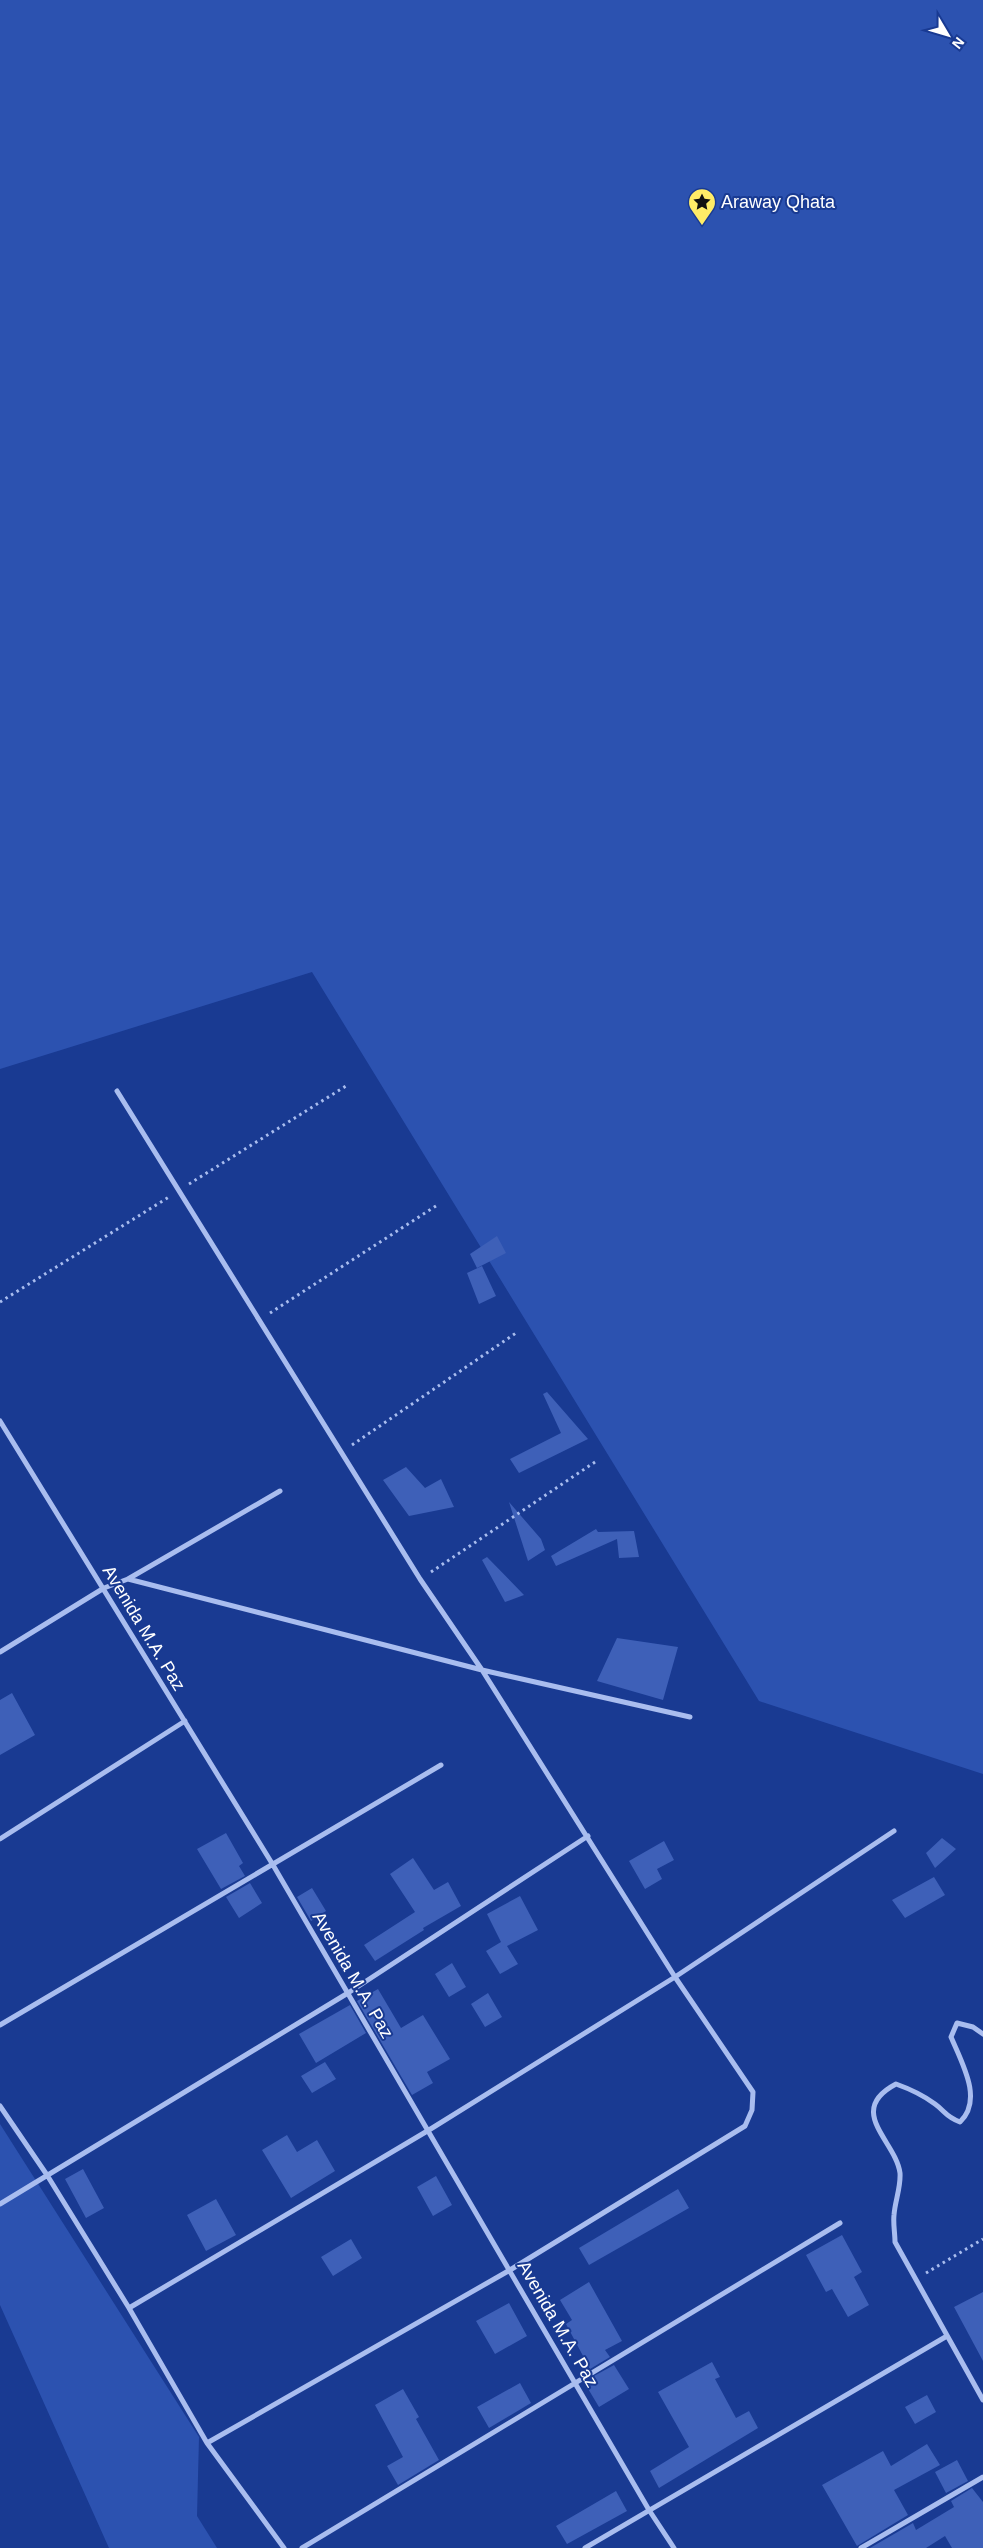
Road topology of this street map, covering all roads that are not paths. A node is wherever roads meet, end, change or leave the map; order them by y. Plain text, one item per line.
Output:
1 (117, 1091) dead end
2 (0, 1421) edge
3 (280, 1491) dead end
4 (128, 1579) junction
5 (104, 1588) junction
6 (0, 1652) edge
7 (482, 1670) junction
8 (690, 1717) dead end
9 (185, 1721) junction
10 (441, 1764) dead end
11 (894, 1830) dead end
12 (588, 1836) junction
13 (0, 1840) edge
14 (274, 1865) junction
15 (675, 1976) junction
16 (348, 1993) junction
17 (0, 2025) edge
18 (983, 2034) edge
19 (977, 2086) dead end
20 (0, 2106) edge
21 (976, 2108) dead end
22 (429, 2130) junction
23 (47, 2175) junction
24 (0, 2204) edge
25 (840, 2223) dead end
26 (510, 2270) junction
27 (129, 2308) junction
28 (947, 2336) junction
29 (575, 2382) junction
30 (983, 2400) edge
31 (207, 2443) junction
32 (983, 2477) edge
33 (649, 2510) junction
34 (284, 2548) edge
35 (302, 2548) edge
36 (584, 2548) edge
37 (674, 2548) edge
38 (861, 2548) edge

1 - 7 street
2 - 5 street, Avenida M.A. Paz
3 - 4 street
4 - 5 street
4 - 7 street
5 - 6 street
5 - 9 street, Avenida M.A. Paz
7 - 8 street
7 - 12 street
9 - 13 street
9 - 14 street, Avenida M.A. Paz
10 - 14 street
11 - 15 street
12 - 15 street
12 - 16 street
14 - 16 street, Avenida M.A. Paz
14 - 17 street
15 - 22 street
15 - 26 street
16 - 22 street, Avenida M.A. Paz
16 - 23 street
18 - 19 street
20 - 23 street
21 - 28 street
22 - 26 street, Avenida M.A. Paz
22 - 27 street
23 - 24 street
23 - 27 street
25 - 29 street
26 - 29 street, Avenida M.A. Paz
26 - 31 street
27 - 31 street
28 - 30 street
28 - 33 street
29 - 33 street, Avenida M.A. Paz
29 - 35 street
31 - 34 street
32 - 38 street
33 - 36 street
33 - 37 street, Avenida M.A. Paz

